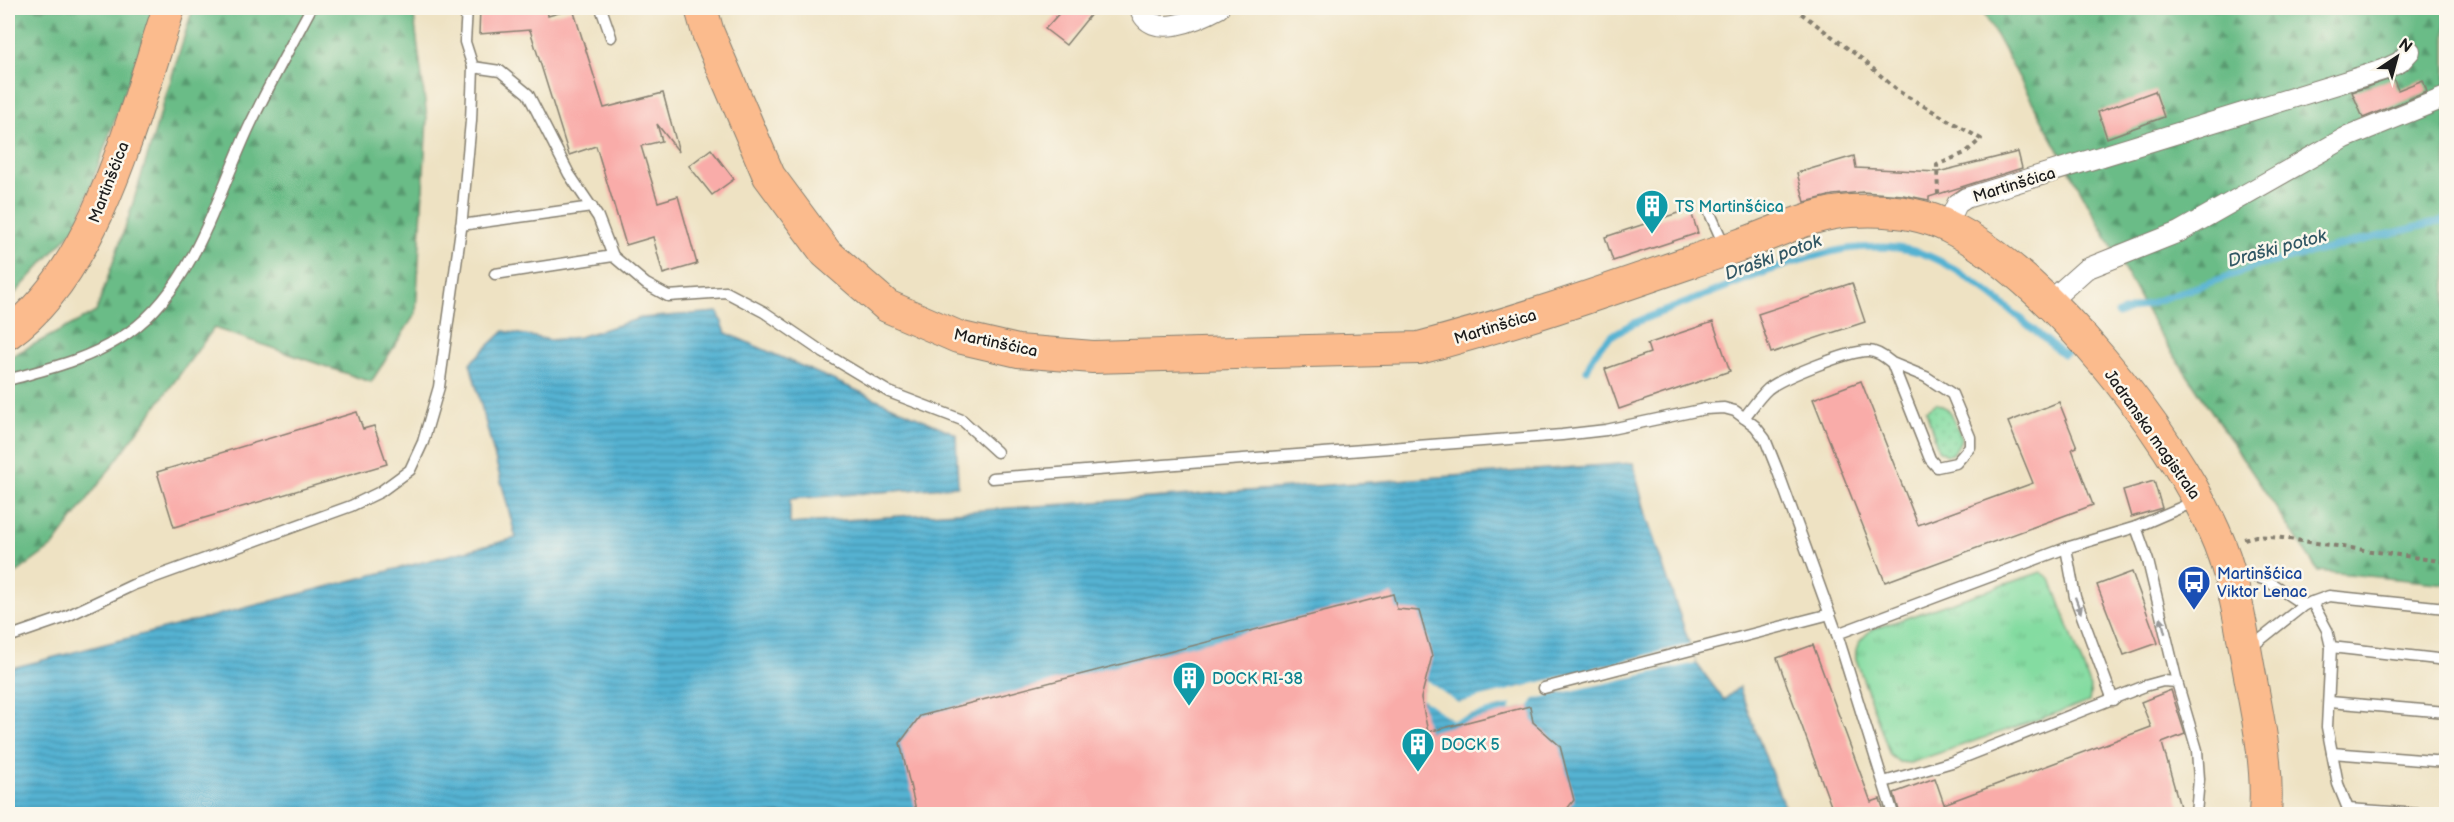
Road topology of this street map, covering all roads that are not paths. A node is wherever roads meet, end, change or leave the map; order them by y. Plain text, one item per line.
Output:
1 (169, 8) edge
2 (311, 8) edge
3 (467, 8) edge
4 (601, 8) edge
5 (701, 8) edge
6 (1140, 8) edge
7 (1220, 8) edge
8 (611, 37) dead end
9 (2410, 51) dead end
10 (473, 67) junction
11 (2446, 97) edge
12 (592, 207) junction
13 (1708, 209) dead end
14 (461, 225) junction
15 (1947, 226) junction
16 (1726, 249) junction
17 (613, 256) junction
18 (495, 274) dead end
19 (2049, 302) junction
20 (8, 333) edge
21 (1892, 363) junction
22 (8, 380) edge
23 (1744, 418) junction
24 (997, 452) dead end
25 (992, 478) dead end
26 (2199, 500) junction
27 (2136, 527) junction
28 (2066, 548) junction
29 (2223, 556) junction
30 (2308, 603) junction
31 (2446, 608) edge
32 (1830, 614) junction
33 (1837, 634) junction
34 (8, 637) edge
35 (2331, 647) junction
36 (2246, 652) junction
37 (2446, 660) edge
38 (2177, 682) junction
39 (1544, 688) dead end
40 (2113, 700) junction
41 (2330, 702) junction
42 (2446, 712) edge
43 (2332, 753) junction
44 (2446, 762) edge
45 (1884, 782) junction
46 (2349, 812) edge
47 (1893, 814) edge
48 (2196, 814) edge
49 (2265, 814) edge
50 (2420, 814) edge

1 - 20 main road, Martinšćica
2 - 22 lane
3 - 10 lane
4 - 8 lane
5 - 16 main road, Martinšćica
6 - 7 street
9 - 15 street, Martinšćica
10 - 12 lane
10 - 14 lane
11 - 19 street
12 - 14 lane
12 - 17 lane
13 - 16 lane
14 - 34 lane
15 - 16 main road, Martinšćica
15 - 19 main road, Jadranska magistrala
17 - 18 lane
17 - 24 lane
19 - 26 main road, Jadranska magistrala
21 - 21 lane
21 - 23 lane
23 - 25 lane
23 - 32 lane
26 - 27 lane
26 - 29 main road, Jadranska magistrala
27 - 28 lane
38 -> 27 lane
28 - 33 lane
28 -> 40 lane
29 - 30 lane
29 - 36 main road, Jadranska magistrala
30 - 31 lane
30 - 35 lane
30 - 36 lane
32 - 33 lane
32 - 39 lane
33 - 45 lane
35 - 37 lane
35 - 41 lane
36 - 49 main road, Jadranska magistrala
38 - 40 lane
38 - 48 lane
40 - 45 lane
41 - 42 lane
41 - 43 lane
43 - 44 lane
43 - 46 lane
45 - 47 lane
46 - 50 lane

